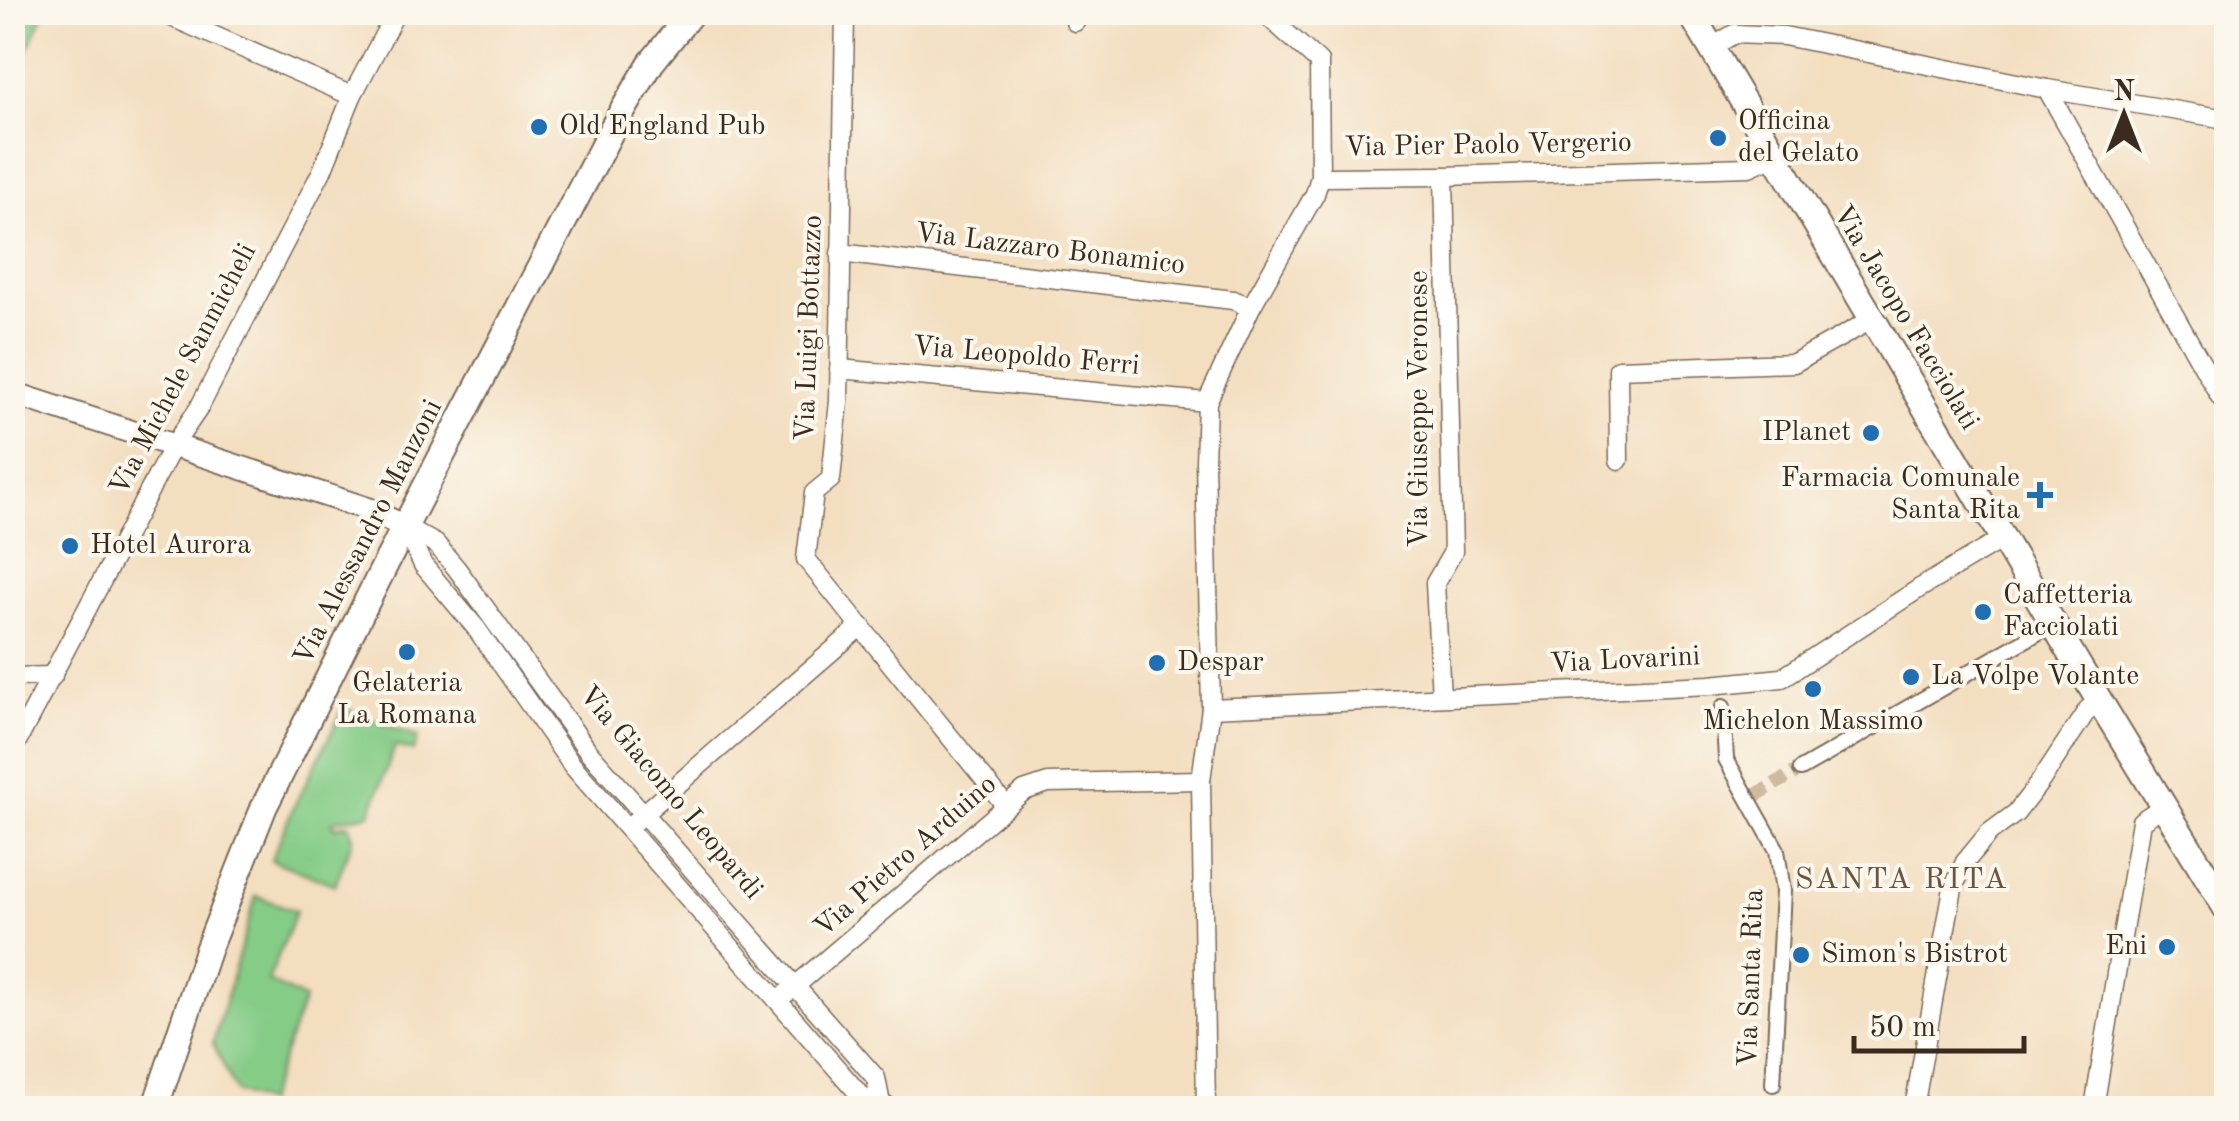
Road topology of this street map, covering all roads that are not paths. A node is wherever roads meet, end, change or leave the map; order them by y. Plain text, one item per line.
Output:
1 (160, 12) edge
2 (396, 12) edge
3 (692, 12) edge
4 (845, 12) edge
5 (1263, 12) edge
6 (1690, 12) edge
7 (1712, 47) junction
8 (2047, 89) junction
9 (352, 96) junction
10 (2226, 119) edge
11 (1774, 156) junction
12 (1444, 176) junction
13 (1320, 177) junction
14 (840, 253) junction
15 (1251, 307) junction
16 (1872, 320) junction
17 (840, 369) junction
18 (12, 393) edge
19 (2220, 398) dead end
20 (1208, 402) junction
21 (173, 446) junction
22 (1619, 460) dead end
23 (405, 527) junction
24 (2002, 539) junction
25 (861, 626) junction
26 (2040, 631) dead end
27 (53, 676) junction
28 (12, 677) edge
29 (1723, 696) junction
30 (1440, 697) junction
31 (2100, 702) junction
32 (1211, 708) junction
33 (12, 751) edge
34 (1802, 770) tunnel mouth
35 (1200, 780) junction
36 (1006, 806) junction
37 (2164, 806) junction
38 (642, 814) junction
39 (628, 828) junction
40 (2226, 908) edge
41 (794, 986) junction
42 (779, 1001) junction
43 (1773, 1084) dead end
44 (883, 1107) edge
45 (155, 1108) edge
46 (1206, 1108) edge
47 (1914, 1108) edge
48 (2094, 1108) edge

1 - 9 street
2 - 9 street, Via Michele Sanmicheli
3 - 23 main road, Via Alessandro Manzoni
4 - 14 street, Via Luigi Bottazzo
5 - 13 street
6 - 7 main road, Via Jacopo Facciolati
7 - 8 street
7 - 11 main road, Via Jacopo Facciolati
8 - 10 street
8 - 19 street
9 - 21 street, Via Michele Sanmicheli
11 - 12 street, Via Pier Paolo Vergerio
11 - 16 main road, Via Jacopo Facciolati
12 - 13 street, Via Pier Paolo Vergerio
12 - 30 street, Via Giuseppe Veronese
13 - 15 street, Via Pier Paolo Vergerio
14 - 15 street, Via Lazzaro Bonamico
14 - 17 street, Via Luigi Bottazzo
15 - 20 street, Via Pier Paolo Vergerio
16 - 22 street
16 - 24 main road, Via Jacopo Facciolati
17 - 20 street, Via Leopoldo Ferri
17 - 25 street, Via Luigi Bottazzo
18 - 21 street, Via Giacomo Leopardi
20 - 32 street, Via Pier Paolo Vergerio
21 - 23 street, Via Giacomo Leopardi
21 - 27 street, Via Michele Sanmicheli
23 - 38 street, Via Giacomo Leopardi
23 - 39 street, Via Giacomo Leopardi
23 - 45 main road, Via Alessandro Manzoni
24 - 29 street, Via Lovarini
24 - 31 main road, Via Jacopo Facciolati
25 - 36 street, Via Luigi Bottazzo
25 - 38 street
26 - 34 street
27 - 28 street
27 - 33 street, Via Michele Sanmicheli
29 - 30 street, Via Lovarini
29 - 43 street, Via Santa Rita
30 - 32 street, Via Lovarini
31 - 37 main road, Via Jacopo Facciolati
31 - 47 street
32 - 35 street, Via Pier Paolo Vergerio
35 - 36 street, Via Pietro Arduino
35 - 46 street, Via Pier Paolo Vergerio
36 - 41 street, Via Pietro Arduino
37 - 40 main road, Via Jacopo Facciolati
37 - 48 street
38 - 39 street
38 - 41 street, Via Giacomo Leopardi
39 - 42 street, Via Giacomo Leopardi
41 - 42 street, Via Pietro Arduino
41 - 44 street, Via Giacomo Leopardi
42 - 44 street, Via Giacomo Leopardi

